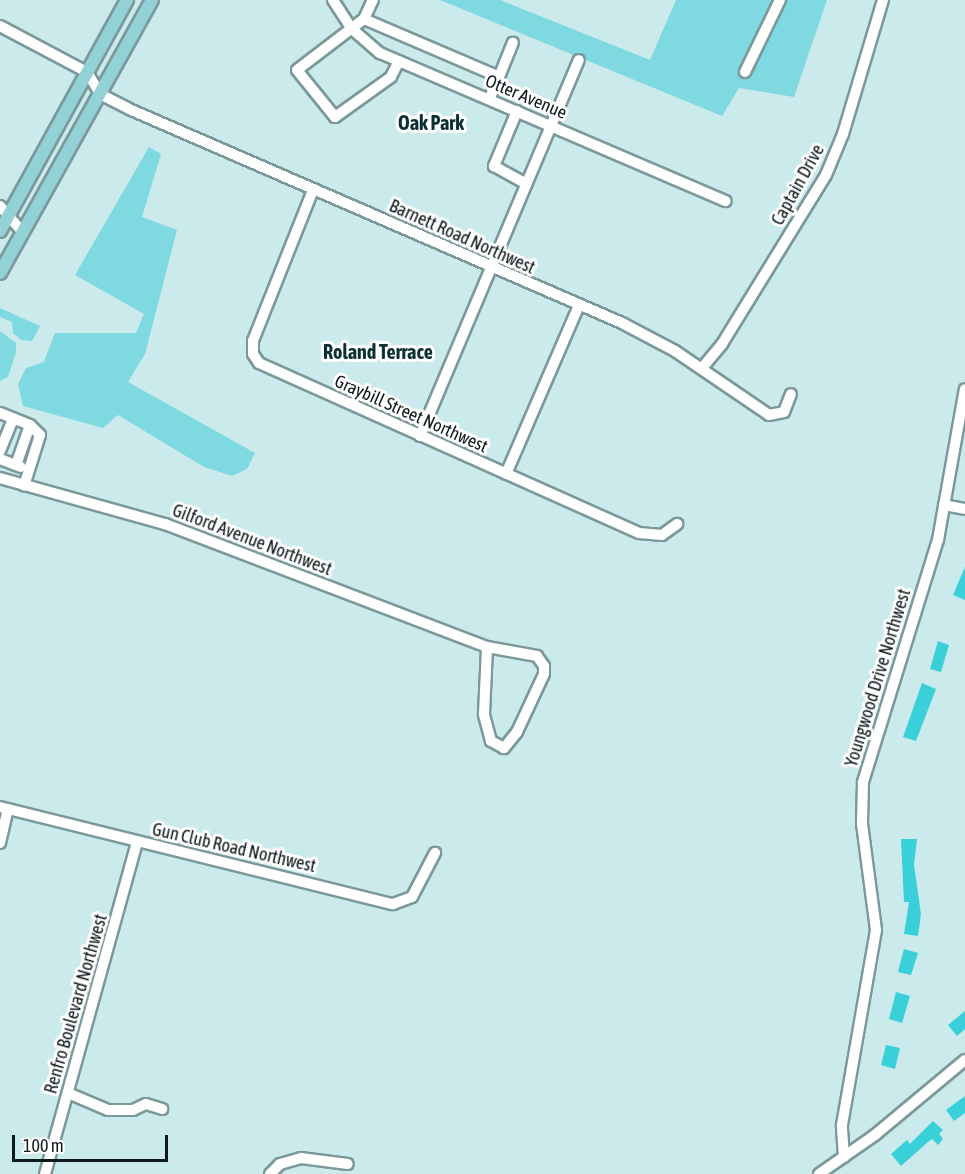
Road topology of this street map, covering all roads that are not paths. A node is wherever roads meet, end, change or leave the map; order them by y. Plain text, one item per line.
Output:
1 (127, 0) edge
2 (152, 0) edge
3 (333, 0) edge
4 (373, 0) edge
5 (780, 0) edge
6 (883, 0) edge
7 (364, 19) junction
8 (0, 26) edge
9 (352, 29) junction
10 (513, 43) dead end
11 (579, 60) dead end
12 (399, 61) junction
13 (87, 72) junction
14 (745, 72) dead end
15 (499, 77) junction
16 (100, 94) junction
17 (489, 99) junction
18 (518, 111) junction
19 (551, 125) junction
20 (526, 184) junction
21 (313, 190) junction
22 (726, 201) dead end
23 (4, 210) edge
24 (0, 231) edge
25 (23, 232) junction
26 (491, 267) junction
27 (0, 273) edge
28 (579, 305) junction
29 (702, 368) junction
30 (965, 389) edge
31 (791, 394) dead end
32 (0, 406) edge
33 (8, 416) edge
34 (30, 425) junction
35 (420, 436) junction
36 (0, 451) edge
37 (0, 459) edge
38 (15, 465) junction
39 (30, 470) junction
40 (507, 474) junction
41 (0, 478) edge
42 (24, 486) junction
43 (944, 506) junction
44 (965, 509) edge
45 (677, 524) dead end
46 (487, 647) junction
47 (4, 808) edge
48 (0, 843) edge
49 (138, 843) junction
50 (435, 853) dead end
51 (965, 1060) edge
52 (68, 1092) junction
53 (162, 1108) dead end
54 (844, 1157) junction
55 (348, 1164) dead end
56 (45, 1174) edge
57 (270, 1174) edge
58 (819, 1174) edge

1 - 13 main road
2 - 16 main road
3 - 9 street, Otter Avenue
4 - 7 street
5 - 14 street
6 - 29 street, Captain Drive
7 - 9 street
7 - 15 street
8 - 13 street
9 - 12 street, Otter Avenue
9 - 12 street
10 - 15 street
11 - 19 street
12 - 17 street, Otter Avenue
13 - 16 street
13 - 23 main road
15 - 17 street
16 - 21 street, Barnett Road Northwest
16 - 25 main road
17 - 18 street, Otter Avenue
18 - 19 street, Otter Avenue
18 - 20 street
19 - 20 street
19 - 22 street, Otter Avenue
20 - 26 street
21 - 26 street, Barnett Road Northwest
21 - 35 street, Graybill Street Northwest
23 - 24 main road
23 - 25 street
25 - 27 main road
26 - 28 street, Barnett Road Northwest
26 - 35 street
28 - 29 street, Barnett Road Northwest
28 - 40 street
29 - 31 street, Barnett Road Northwest
30 - 43 street, Youngwood Drive Northwest
32 - 33 street
33 - 34 street
33 - 36 street
34 - 38 street
34 - 39 street
35 - 40 street, Graybill Street Northwest
37 - 38 street
38 - 39 street
39 - 42 street
40 - 45 street, Graybill Street Northwest
41 - 42 street, Gilford Avenue Northwest
42 - 46 street, Gilford Avenue Northwest
43 - 44 street
43 - 54 street, Youngwood Drive Northwest
46 - 46 street, Gilford Avenue Northwest
47 - 48 street
47 - 49 street, Gun Club Road Northwest
49 - 50 street, Gun Club Road Northwest
49 - 52 street, Renfro Boulevard Northwest
51 - 54 street
52 - 53 street
52 - 56 street, Renfro Boulevard Northwest
54 - 58 street
55 - 57 street

